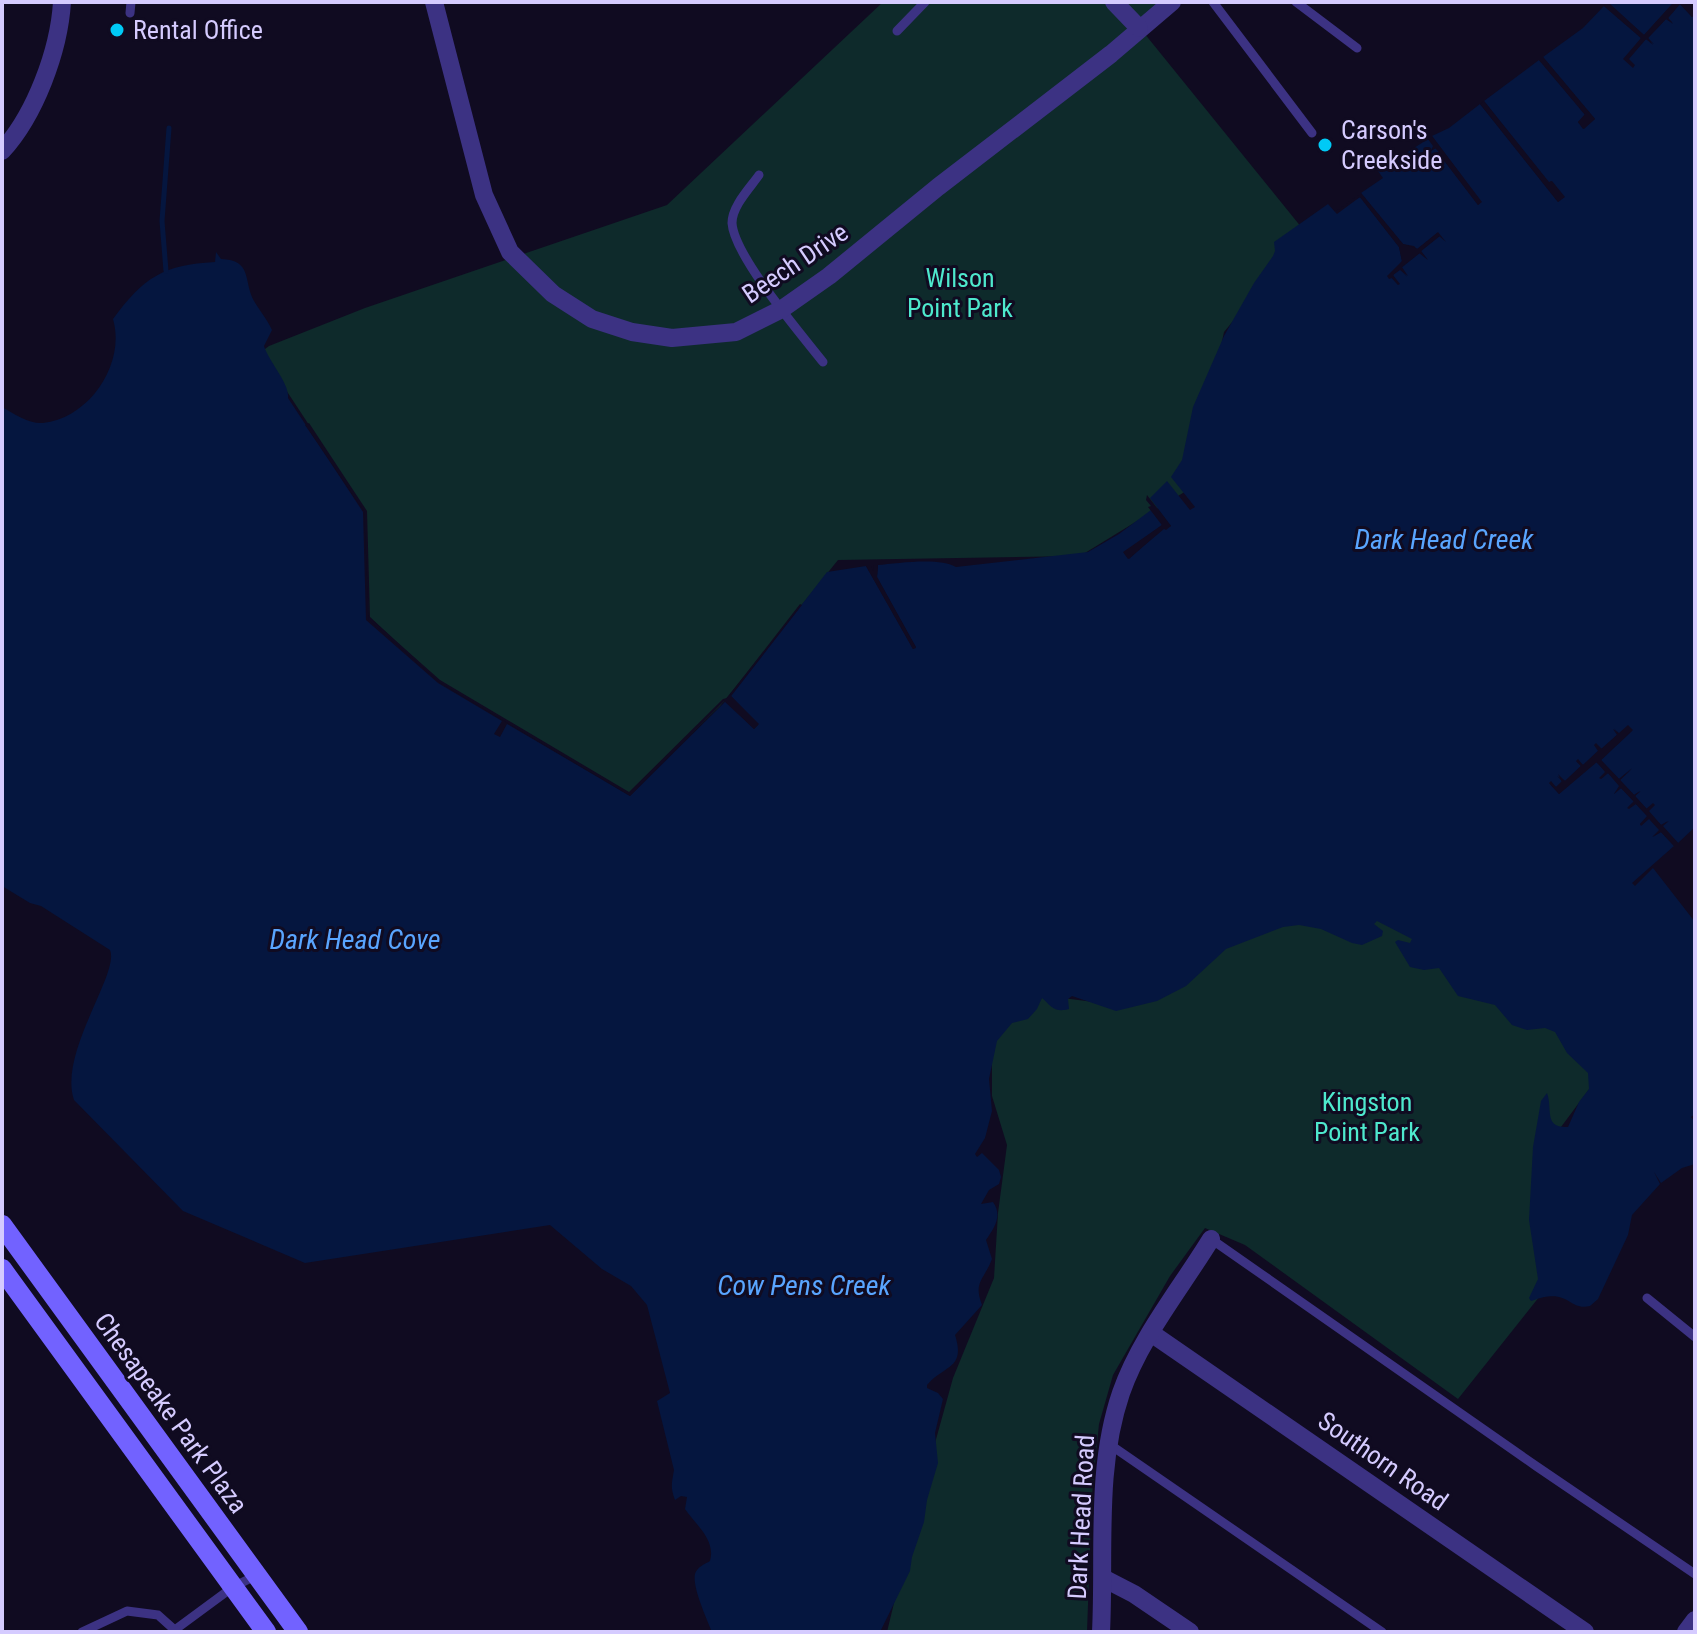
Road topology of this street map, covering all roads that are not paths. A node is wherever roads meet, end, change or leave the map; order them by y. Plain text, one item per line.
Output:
1 (62, 2) edge
2 (434, 2) edge
3 (925, 2) edge
4 (1114, 2) edge
5 (1172, 2) edge
6 (1213, 2) edge
7 (1296, 2) edge
8 (1139, 28) junction
9 (897, 31) dead end
10 (1357, 48) dead end
11 (1312, 133) dead end
12 (4, 145) edge
13 (759, 175) dead end
14 (782, 309) junction
15 (823, 362) dead end
16 (2, 1225) edge
17 (1211, 1239) joint
18 (2, 1269) edge
19 (1647, 1298) dead end
20 (1151, 1333) junction
21 (1695, 1337) edge
22 (1109, 1444) junction
23 (1695, 1574) edge
24 (257, 1575) junction
25 (1103, 1578) junction
26 (233, 1587) junction
27 (1695, 1620) edge
28 (176, 1630) edge
29 (82, 1632) edge
30 (266, 1632) edge
31 (298, 1632) edge
32 (1101, 1632) edge
33 (1190, 1632) edge
34 (1382, 1632) edge
35 (1585, 1632) edge
36 (1686, 1632) edge

1 - 12 street
2 - 14 street, Beech Drive
3 - 9 lane
4 - 8 street
5 - 8 street, Beech Drive
6 - 11 lane
7 - 10 lane
8 - 14 street, Beech Drive
13 - 14 lane
14 - 15 lane
16 - 24 street, Chesapeake Park Plaza
17 - 20 street, Dark Head Road
17 - 23 lane
18 - 26 street, Chesapeake Park Plaza
19 - 21 lane
20 - 22 street, Dark Head Road
20 - 35 street, Southorn Road
22 - 25 street, Dark Head Road
22 - 34 lane
24 - 26 lane
24 - 31 street, Chesapeake Park Plaza
25 - 32 street, Dark Head Road
25 - 33 street
26 - 28 lane
26 - 30 street, Chesapeake Park Plaza
27 - 36 street
28 - 29 lane

